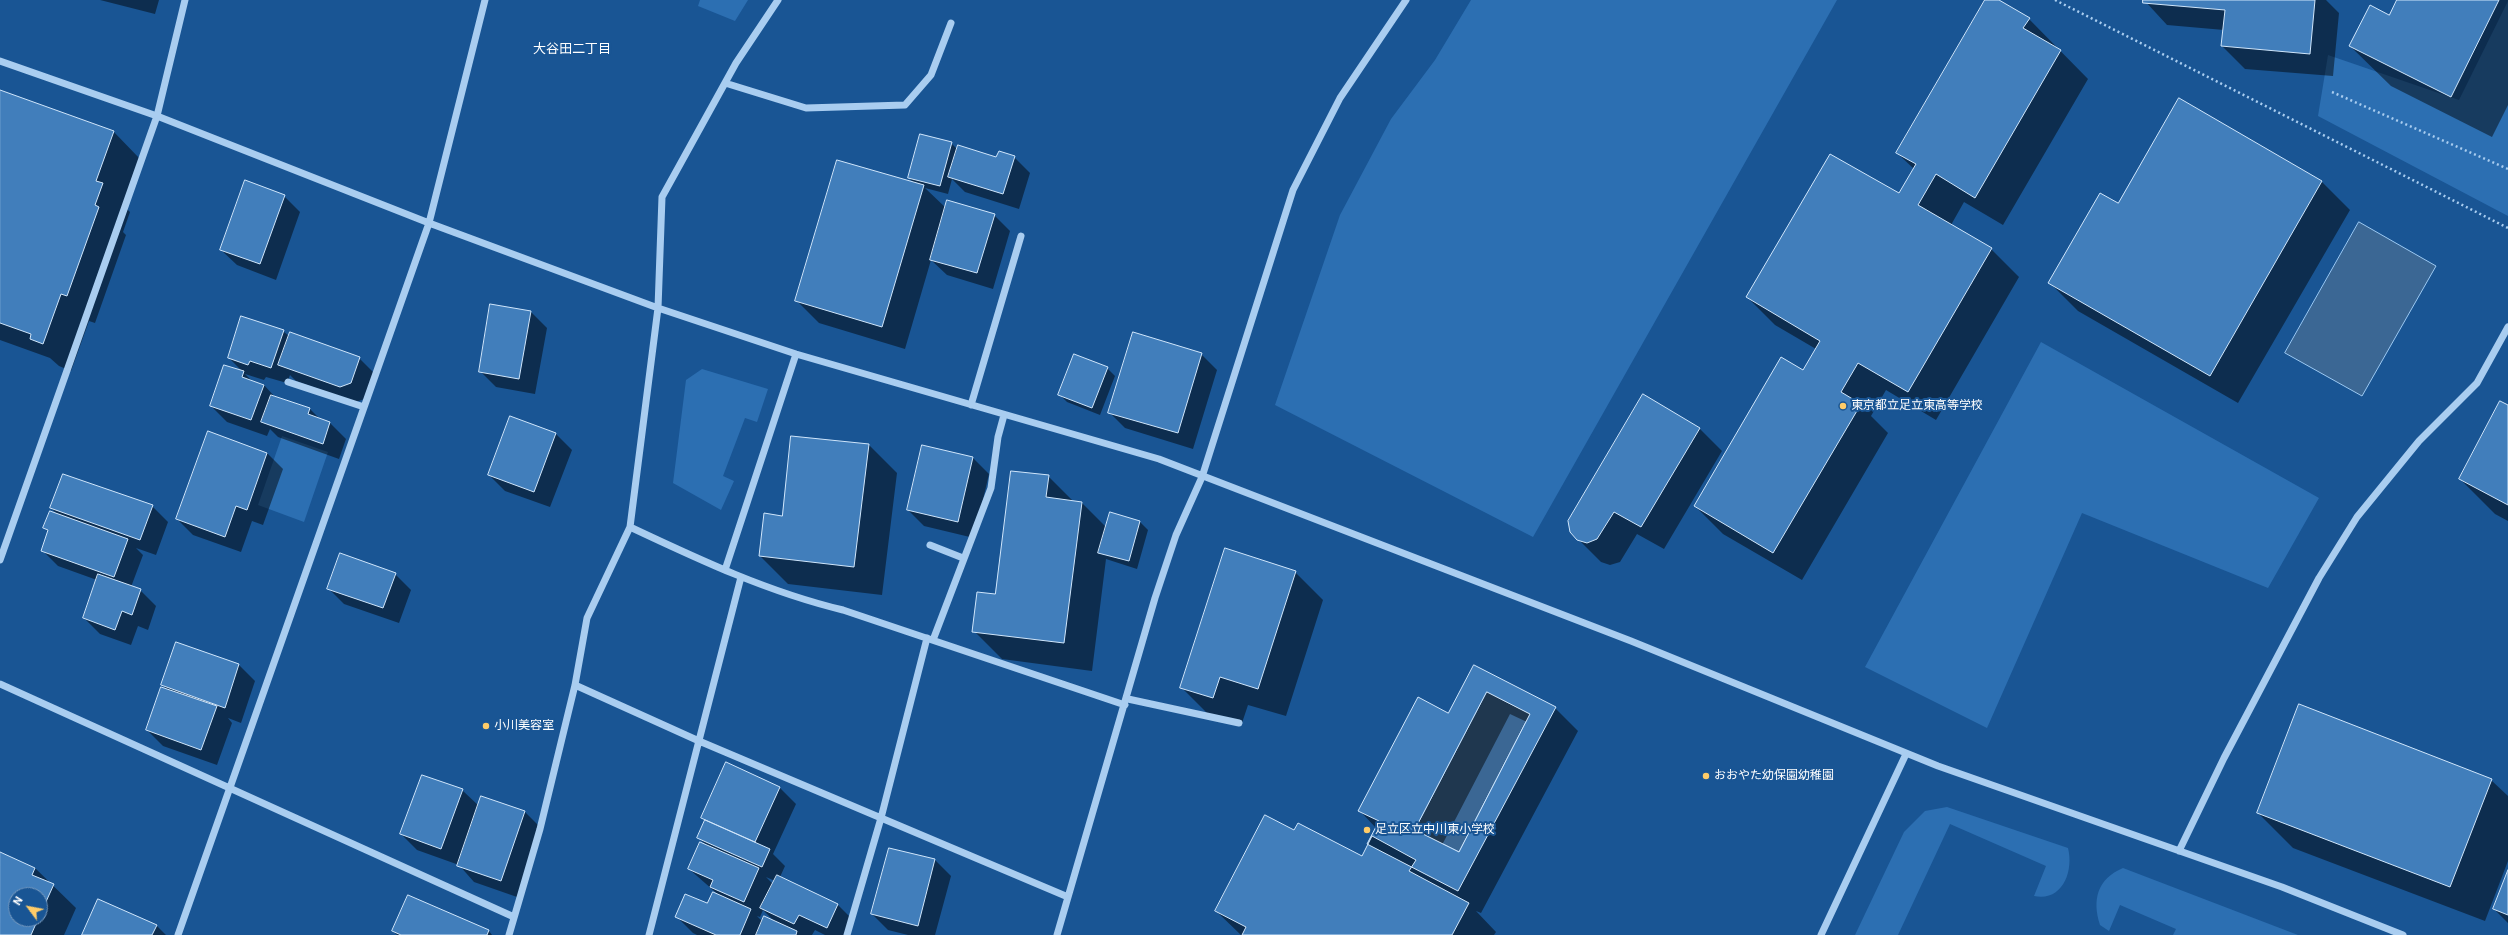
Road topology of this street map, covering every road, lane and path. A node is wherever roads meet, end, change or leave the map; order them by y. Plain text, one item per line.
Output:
1 (185, 0) edge
2 (485, 0) edge
3 (778, 0) edge
4 (1406, 0) edge
5 (2055, 0) edge
6 (951, 23) dead end
7 (0, 61) edge
8 (725, 83) junction
9 (2332, 92) dead end
10 (157, 116) junction
11 (2508, 163) edge
12 (2507, 168) edge
13 (429, 223) junction
14 (2508, 228) edge
15 (1021, 236) dead end
16 (658, 308) junction
17 (2508, 327) edge
18 (796, 354) junction
19 (288, 382) dead end
20 (971, 406) junction
21 (364, 408) junction
22 (1004, 415) junction
23 (1202, 477) junction
24 (630, 527) junction
25 (930, 545) dead end
26 (963, 558) junction
27 (0, 560) edge
28 (725, 570) junction
29 (741, 577) junction
30 (930, 639) junction
31 (0, 684) edge
32 (575, 685) junction
33 (1127, 702) junction
34 (1239, 722) dead end
35 (699, 741) junction
36 (1906, 754) junction
37 (232, 787) junction
38 (881, 818) junction
39 (2179, 851) junction
40 (1068, 897) junction
41 (514, 917) junction
42 (178, 935) edge
43 (510, 935) edge
44 (649, 935) edge
45 (847, 935) edge
46 (1057, 935) edge
47 (1821, 935) edge
48 (2403, 935) edge

1 - 10 street
2 - 13 street
3 - 8 street
4 - 23 street
5 - 14 path
6 - 8 street
7 - 10 street
8 - 16 street
9 - 12 path
10 - 13 street
10 - 27 street
11 - 12 path
13 - 16 street
13 - 21 street
15 - 20 street
16 - 18 street
16 - 24 street
17 - 39 street
18 - 20 street
18 - 28 street
19 - 21 street
20 - 22 street
21 - 37 street
22 - 23 street
22 - 26 street
23 - 33 street
23 - 36 street
24 - 28 street
24 - 32 street
25 - 26 street
26 - 30 street
28 - 29 street
29 - 30 street
29 - 35 street
30 - 33 street
30 - 38 street
31 - 37 street
32 - 35 street
32 - 41 street
33 - 34 street
33 - 40 street
35 - 38 street
35 - 44 street
36 - 39 street
36 - 47 street
37 - 41 street
37 - 42 street
38 - 40 street
38 - 45 street
39 - 48 street
40 - 46 street
41 - 43 street

